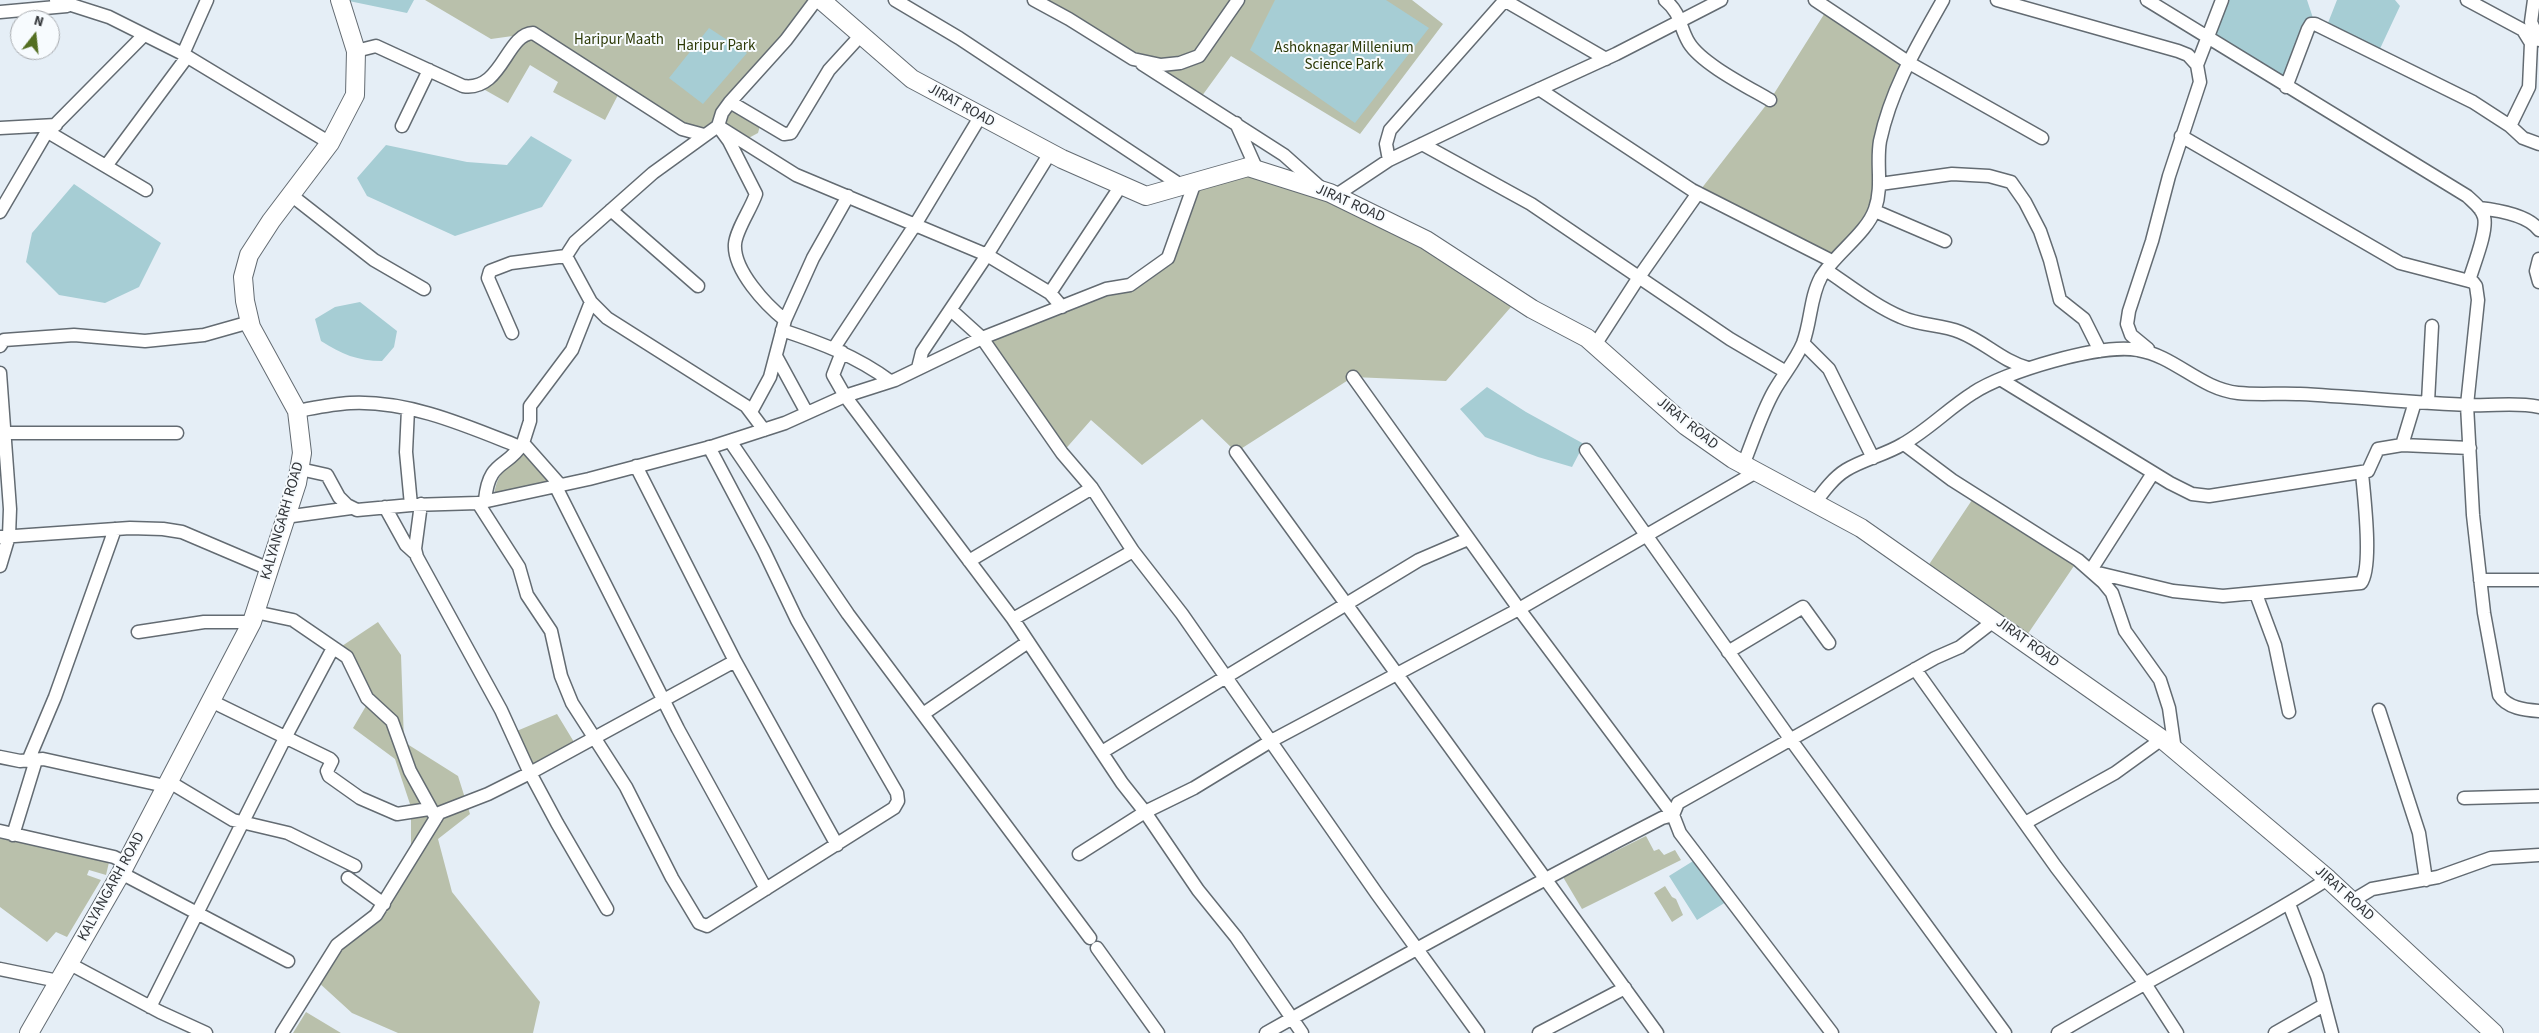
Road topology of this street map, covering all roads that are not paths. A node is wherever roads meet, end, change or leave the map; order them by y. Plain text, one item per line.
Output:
1 (56, 0) edge
2 (207, 0) edge
3 (340, 0) edge
4 (816, 0) edge
5 (821, 0) edge
6 (895, 0) edge
7 (1034, 0) edge
8 (1238, 0) edge
9 (1504, 0) edge
10 (1665, 0) edge
11 (1721, 0) edge
12 (1816, 0) edge
13 (1943, 0) edge
14 (1996, 0) edge
15 (2147, 0) edge
16 (2222, 0) edge
17 (2467, 0) edge
18 (2534, 0) edge
19 (72, 5) junction
20 (0, 12) edge
21 (1681, 19) junction
22 (144, 35) junction
23 (861, 35) junction
24 (2208, 37) junction
25 (2536, 42) edge
26 (356, 51) junction
27 (185, 55) junction
28 (1133, 59) junction
29 (1606, 59) junction
30 (1908, 61) junction
31 (2197, 65) junction
32 (429, 70) junction
33 (2286, 87) junction
34 (1539, 89) junction
35 (1770, 100) dead end
36 (730, 102) junction
37 (980, 117) junction
38 (1236, 123) junction
39 (402, 126) dead end
40 (718, 126) junction
41 (2510, 126) junction
42 (0, 128) edge
43 (52, 128) junction
44 (704, 135) junction
45 (2181, 136) junction
46 (2042, 138) dead end
47 (330, 144) junction
48 (1422, 144) junction
49 (2539, 144) edge
50 (1050, 153) junction
51 (1389, 160) junction
52 (106, 166) junction
53 (1257, 170) junction
54 (1122, 184) junction
55 (1188, 184) junction
56 (1880, 184) junction
57 (146, 190) dead end
58 (1698, 193) junction
59 (1331, 194) junction
60 (291, 195) junction
61 (848, 196) junction
62 (2479, 208) junction
63 (611, 210) junction
64 (1874, 211) junction
65 (0, 212) edge
66 (916, 225) junction
67 (2539, 230) edge
68 (1945, 241) dead end
69 (987, 255) junction
70 (566, 256) junction
71 (2539, 259) edge
72 (1829, 265) junction
73 (1639, 277) junction
74 (2469, 281) junction
75 (2539, 282) edge
76 (698, 286) dead end
77 (424, 289) dead end
78 (1050, 293) junction
79 (591, 302) junction
80 (1062, 307) junction
81 (950, 310) junction
82 (250, 322) junction
83 (783, 325) junction
84 (2432, 326) dead end
85 (512, 333) dead end
86 (982, 338) junction
87 (1803, 343) junction
88 (1595, 345) junction
89 (0, 346) edge
90 (838, 350) junction
91 (2100, 351) junction
92 (2155, 354) junction
93 (776, 356) junction
94 (918, 368) junction
95 (2028, 368) junction
96 (1786, 372) junction
97 (0, 373) edge
98 (1353, 377) dead end
99 (2000, 379) junction
100 (890, 381) junction
101 (845, 396) junction
102 (2414, 402) junction
103 (2428, 402) junction
104 (2538, 403) edge
105 (2467, 405) junction
106 (408, 409) junction
107 (297, 411) junction
108 (751, 412) junction
109 (807, 413) junction
110 (764, 430) junction
111 (2, 433) edge
112 (177, 433) dead end
113 (730, 441) junction
114 (1904, 444) junction
115 (522, 445) junction
116 (2402, 445) junction
117 (708, 447) junction
118 (2470, 448) junction
119 (1586, 450) dead end
120 (1236, 452) dead end
121 (1873, 458) junction
122 (636, 466) junction
123 (1750, 468) junction
124 (300, 469) junction
125 (2153, 473) junction
126 (2362, 473) junction
127 (559, 486) junction
128 (1092, 488) junction
129 (482, 501) junction
130 (416, 504) junction
131 (1814, 504) junction
132 (385, 507) junction
133 (351, 508) junction
134 (286, 518) junction
135 (115, 529) junction
136 (1644, 535) junction
137 (5, 536) edge
138 (1468, 539) junction
139 (1133, 551) junction
140 (416, 554) junction
141 (969, 561) junction
142 (0, 566) edge
143 (269, 569) junction
144 (2092, 571) junction
145 (2480, 580) junction
146 (2539, 580) edge
147 (2256, 594) junction
148 (1346, 603) junction
149 (1519, 609) junction
150 (253, 617) junction
151 (1013, 619) junction
152 (1995, 620) junction
153 (138, 632) dead end
154 (1028, 642) junction
155 (1829, 643) dead end
156 (334, 648) junction
157 (1728, 652) junction
158 (735, 660) junction
159 (1915, 669) junction
160 (1398, 675) junction
161 (1226, 679) junction
162 (663, 700) junction
163 (211, 701) junction
164 (2380, 710) dead end
165 (2539, 710) edge
166 (2289, 712) dead end
167 (922, 714) junction
168 (596, 737) junction
169 (285, 738) junction
170 (1791, 740) junction
171 (1271, 741) junction
172 (2168, 745) junction
173 (1102, 752) junction
174 (0, 757) edge
175 (32, 760) junction
176 (530, 773) junction
177 (167, 784) junction
178 (2539, 796) edge
179 (2464, 798) dead end
180 (1145, 812) junction
181 (433, 814) junction
182 (1672, 815) junction
183 (243, 823) junction
184 (2025, 823) junction
185 (0, 831) edge
186 (13, 835) junction
187 (837, 845) junction
188 (1080, 854) dead end
189 (2539, 855) edge
190 (356, 866) dead end
191 (123, 868) junction
192 (348, 878) dead end
193 (1545, 878) junction
194 (2328, 879) junction
195 (2426, 880) junction
196 (766, 889) junction
197 (2352, 901) junction
198 (384, 904) junction
199 (2289, 904) junction
200 (607, 909) dead end
201 (199, 914) junction
202 (1417, 950) junction
203 (288, 961) dead end
204 (70, 964) junction
205 (0, 968) edge
206 (58, 981) junction
207 (2144, 982) junction
208 (1625, 988) junction
209 (2324, 1005) junction
210 (150, 1006) junction
211 (1292, 1019) junction
212 (184, 1028) edge
213 (2490, 1029) edge
214 (29, 1033) edge
215 (206, 1033) edge
216 (282, 1033) edge
217 (1158, 1033) edge
218 (1266, 1033) edge
219 (1302, 1033) edge
220 (1478, 1033) edge
221 (1539, 1033) edge
222 (1657, 1033) edge
223 (1832, 1033) edge
224 (2005, 1033) edge
225 (2058, 1033) edge
226 (2177, 1033) edge
227 (2275, 1033) edge
228 (2332, 1033) edge

1 - 19 street
2 - 27 street
3 - 26 main road, KALYANGARH ROAD
4 - 36 street
5 - 23 main road, JIRAT ROAD
6 - 55 street
7 - 28 street
8 - 28 street
9 - 29 street
9 - 51 street
10 - 21 street
11 - 21 street
12 - 30 street
13 - 30 street
14 - 31 street
15 - 24 street
16 - 24 street
17 - 25 street
18 - 25 street
19 - 20 street
19 - 22 street
21 - 29 street
21 - 35 street
22 - 27 street
22 - 43 street
23 - 36 street
23 - 37 main road, JIRAT ROAD
24 - 31 street
24 - 33 street
25 - 41 street
26 - 32 street
26 - 47 main road, KALYANGARH ROAD
27 - 47 street
27 - 52 street
28 - 38 street
29 - 34 street
30 - 46 street
30 - 56 street
31 - 45 street
32 - 39 street
32 - 44 street
33 - 41 street
33 - 62 street
34 - 48 street
34 - 58 street
36 - 40 street
37 - 50 main road, JIRAT ROAD
37 - 66 street
38 - 53 street
38 - 59 street
40 - 44 street
40 - 61 street
40 - 83 street
41 - 49 street
42 - 43 street
43 - 52 street
43 - 65 street
44 - 63 street
45 - 74 street
45 - 92 street
47 - 60 main road, KALYANGARH ROAD
48 - 51 street
48 - 73 street
50 - 54 main road, JIRAT ROAD
50 - 69 street
51 - 59 street
52 - 57 street
53 - 55 main road, JIRAT ROAD
53 - 59 main road, JIRAT ROAD
54 - 55 main road, JIRAT ROAD
54 - 78 street
55 - 80 street
56 - 64 street
56 - 91 street
58 - 72 street
58 - 73 street
59 - 88 main road, JIRAT ROAD
60 - 77 street
60 - 82 main road, KALYANGARH ROAD
61 - 66 street
61 - 83 street
62 - 67 street
62 - 74 street
63 - 70 street
63 - 76 street
64 - 68 street
64 - 72 street
66 - 69 street
66 - 90 street
69 - 78 street
69 - 81 street
70 - 79 street
70 - 85 street
71 - 75 street
72 - 87 street
72 - 95 street
73 - 88 street
73 - 96 street
74 - 105 street
78 - 80 street
79 - 108 street
79 - 115 street
80 - 86 street
81 - 86 street
81 - 94 street
82 - 89 street
82 - 107 main road, KALYANGARH ROAD
83 - 90 street
83 - 93 street
84 - 103 street
86 - 94 street
86 - 128 street
87 - 96 street
87 - 121 street
88 - 123 main road, JIRAT ROAD
90 - 100 street
90 - 101 street
91 - 92 street
91 - 95 street
92 - 102 street
93 - 108 street
93 - 109 street
94 - 100 street
95 - 99 street
96 - 123 street
97 - 111 street
98 - 138 street
99 - 114 street
99 - 125 street
100 - 101 street
101 - 109 street
101 - 141 street
102 - 103 street
102 - 116 street
103 - 105 street
104 - 105 street
105 - 118 street
106 - 107 street
106 - 115 street
106 - 130 street
107 - 124 main road, KALYANGARH ROAD
108 - 110 street
109 - 110 street
110 - 113 street
111 - 112 street
111 - 137 street
113 - 117 street
113 - 167 street
114 - 121 street
114 - 144 street
115 - 127 street
115 - 129 street
116 - 118 street
116 - 126 street
117 - 122 street
117 - 187 street
118 - 145 street
119 - 136 street
120 - 148 street
121 - 131 street
122 - 127 street
122 - 158 street
123 - 131 main road, JIRAT ROAD
123 - 136 street
124 - 133 street
124 - 134 main road, KALYANGARH ROAD
125 - 126 street
125 - 144 street
126 - 147 street
127 - 129 street
127 - 162 street
128 - 139 street
128 - 141 street
129 - 130 street
129 - 168 street
130 - 132 street
130 - 140 street
131 - 152 main road, JIRAT ROAD
132 - 133 street
132 - 140 street
133 - 134 street
134 - 143 main road, KALYANGARH ROAD
135 - 137 street
135 - 143 street
135 - 175 street
136 - 149 street
136 - 157 street
137 - 142 street
138 - 148 street
138 - 149 street
139 - 151 street
139 - 161 street
140 - 176 street
141 - 151 street
143 - 150 main road, KALYANGARH ROAD
144 - 147 street
144 - 172 street
145 - 146 street
145 - 165 street
147 - 166 street
148 - 160 street
148 - 161 street
149 - 160 street
149 - 182 street
150 - 153 street
150 - 156 street
150 - 163 main road, KALYANGARH ROAD
151 - 154 street
152 - 159 street
152 - 172 main road, JIRAT ROAD
154 - 167 street
154 - 173 street
155 - 157 street
156 - 169 street
156 - 181 street
157 - 170 street
158 - 162 street
158 - 187 street
159 - 170 street
159 - 184 street
160 - 171 street
160 - 193 street
161 - 171 street
161 - 173 street
162 - 168 street
162 - 196 street
163 - 169 street
163 - 177 main road, KALYANGARH ROAD
164 - 195 street
167 - 217 street
168 - 176 street
168 - 196 street
169 - 181 street
169 - 183 street
170 - 182 street
170 - 224 street
171 - 180 street
171 - 202 street
172 - 184 street
172 - 194 main road, JIRAT ROAD
173 - 180 street
174 - 175 street
175 - 177 street
175 - 186 street
176 - 181 street
176 - 200 street
177 - 183 street
177 - 191 main road, KALYANGARH ROAD
178 - 179 street
180 - 188 street
180 - 211 street
181 - 198 street
182 - 193 street
182 - 223 street
183 - 190 street
183 - 201 street
184 - 207 street
185 - 186 street
186 - 191 street
187 - 196 street
189 - 195 street
191 - 201 street
191 - 204 main road, KALYANGARH ROAD
192 - 198 street
193 - 202 street
193 - 208 street
194 - 197 main road, JIRAT ROAD
194 - 199 street
195 - 197 street
197 - 213 main road, JIRAT ROAD
198 - 216 street
199 - 207 street
199 - 209 street
201 - 203 street
201 - 210 street
202 - 211 street
202 - 220 street
204 - 206 main road, KALYANGARH ROAD
204 - 210 street
205 - 206 street
206 - 214 main road, KALYANGARH ROAD
207 - 225 street
207 - 226 street
208 - 221 street
208 - 222 street
209 - 227 street
209 - 228 street
210 - 212 street
211 - 218 street
211 - 219 street
212 - 215 street

